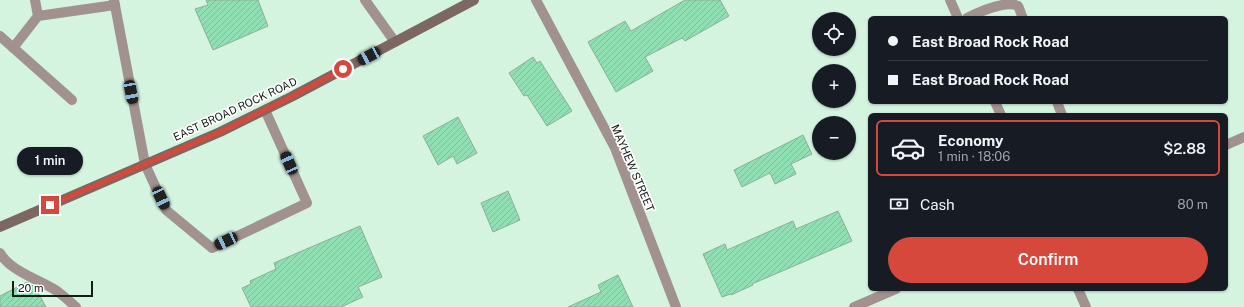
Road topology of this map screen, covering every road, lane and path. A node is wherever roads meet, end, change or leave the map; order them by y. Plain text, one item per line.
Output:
1 (35, 0) edge
2 (365, 0) edge
3 (474, 0) edge
4 (536, 0) edge
5 (950, 0) edge
6 (115, 3) edge
7 (38, 16) junction
8 (957, 16) edge
9 (971, 16) edge
10 (1022, 16) edge
11 (0, 36) edge
12 (395, 42) junction
13 (13, 48) junction
14 (72, 100) dead end
15 (265, 110) junction
16 (1244, 137) edge
17 (1228, 144) edge
18 (145, 164) junction
19 (0, 227) edge
20 (0, 253) edge
21 (891, 291) edge
22 (1079, 291) edge
23 (76, 307) edge
24 (676, 307) edge
25 (854, 307) edge
26 (1086, 307) edge

1 - 7 street
2 - 12 street
3 - 12 main road, EAST BROAD ROCK ROAD
4 - 24 street, MAYHEW STREET
5 - 8 street
6 - 7 street
6 - 18 street
7 - 13 street
9 - 10 street
11 - 13 street
12 - 15 main road, EAST BROAD ROCK ROAD
13 - 14 street
15 - 18 main road, EAST BROAD ROCK ROAD
15 - 18 street
16 - 17 street
18 - 19 main road, EAST BROAD ROCK ROAD
20 - 23 street
21 - 25 street
22 - 26 street

